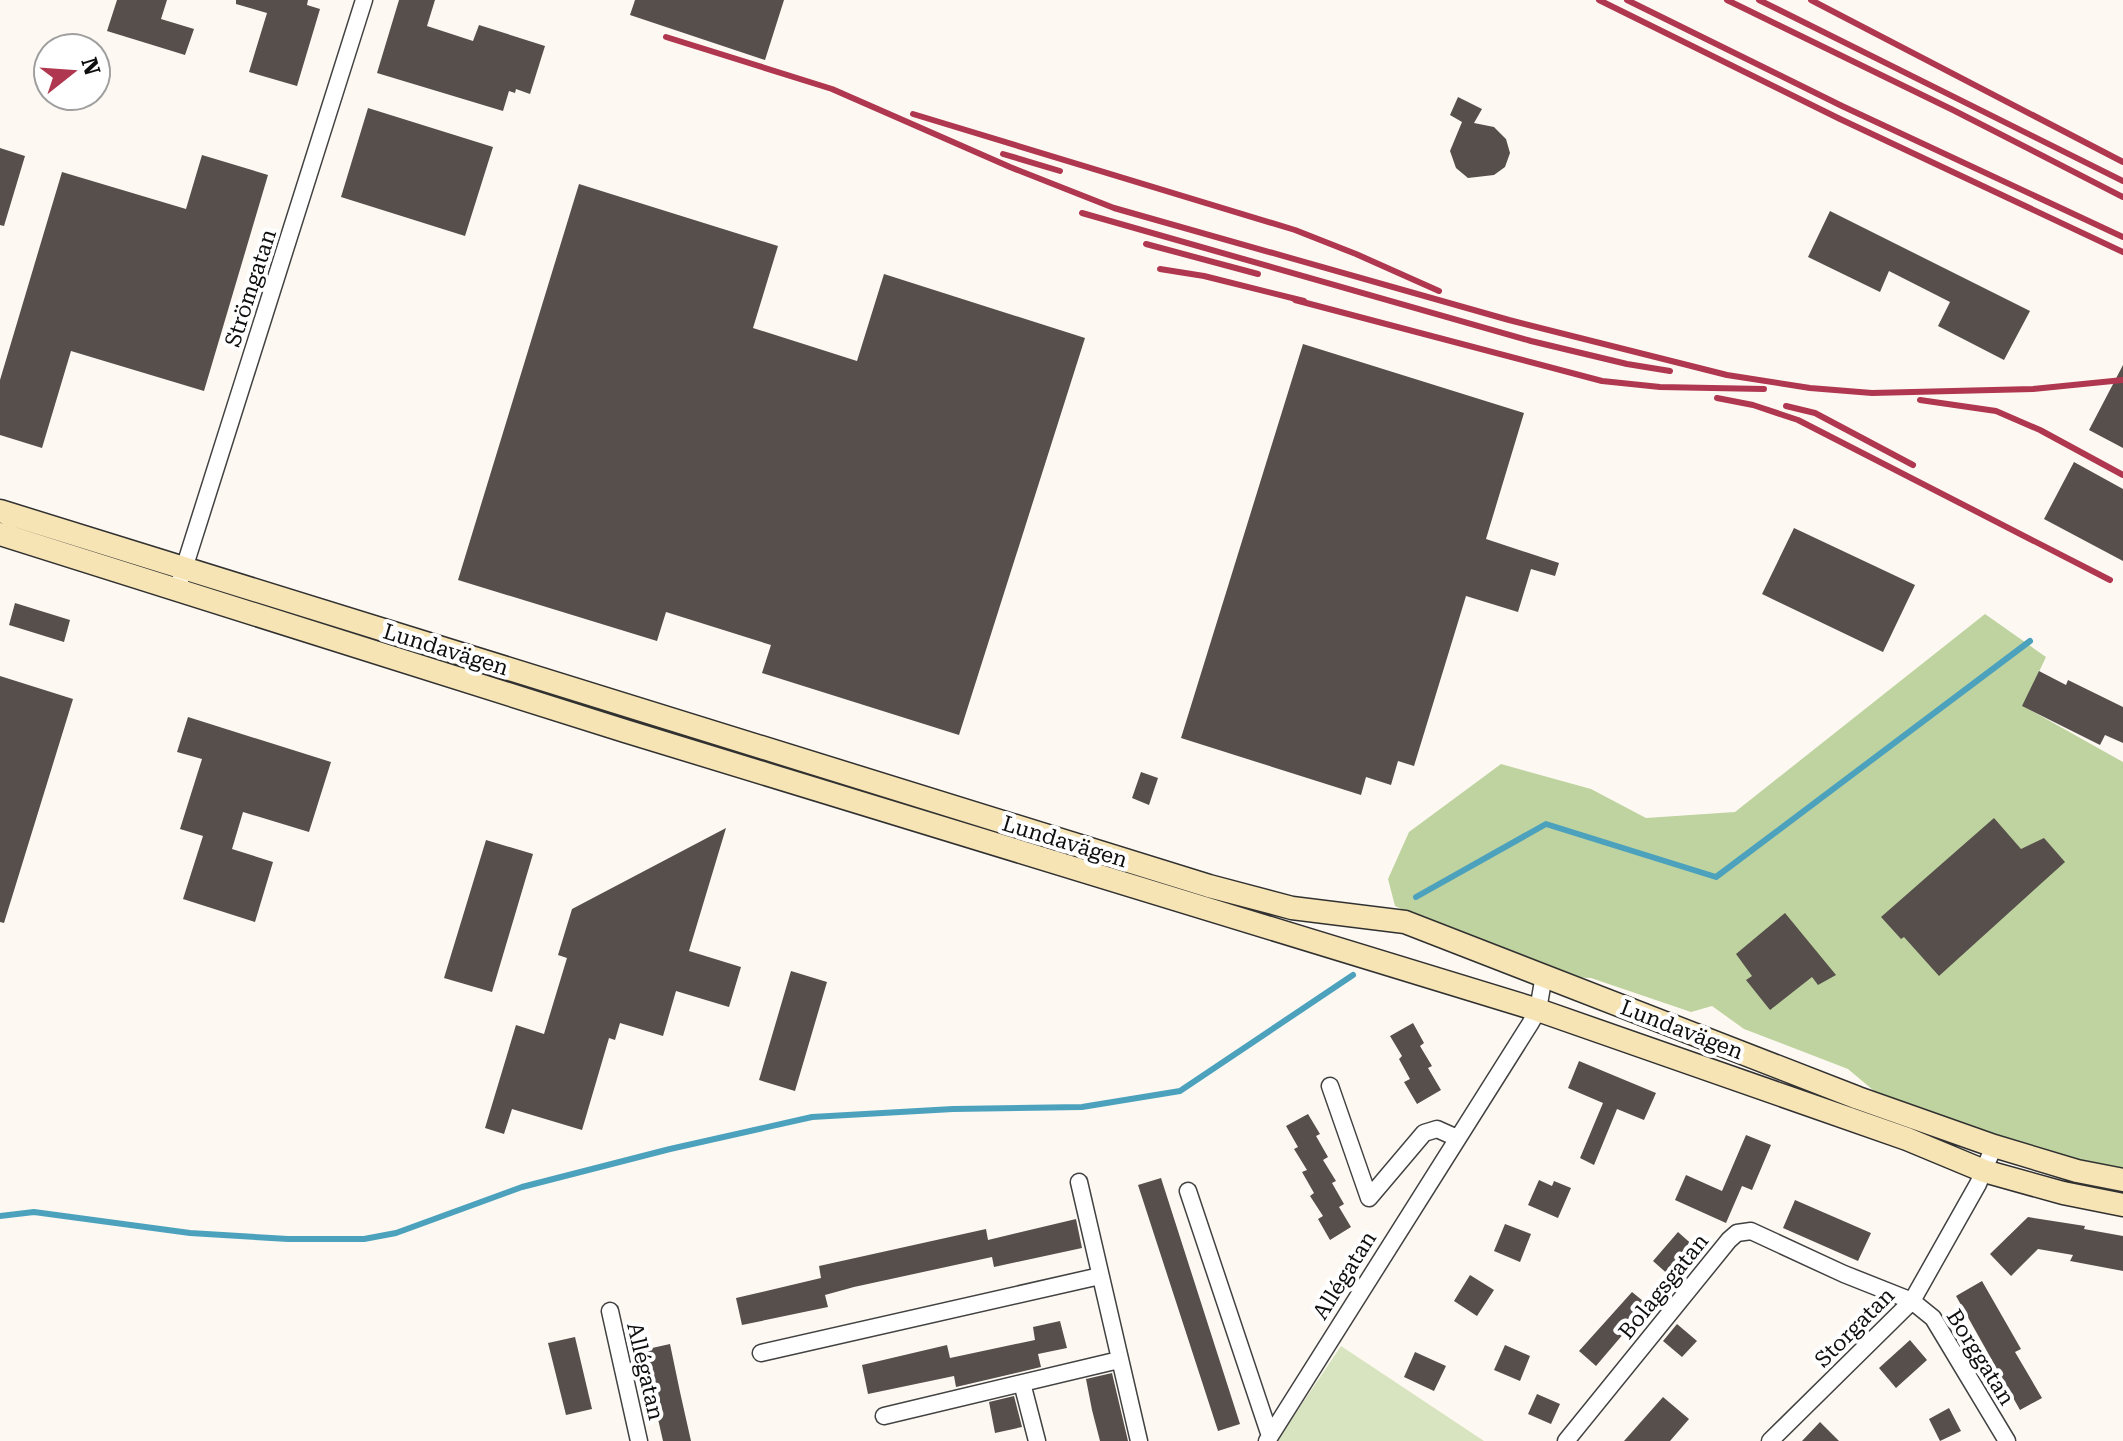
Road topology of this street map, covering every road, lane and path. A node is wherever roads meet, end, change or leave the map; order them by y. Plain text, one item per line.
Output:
1 (364, 0) edge
2 (0, 511) edge
3 (0, 534) edge
4 (180, 579) junction
5 (1544, 975) junction
6 (1538, 1010) junction
7 (1330, 1086) dead end
8 (1457, 1138) junction
9 (1994, 1146) junction
10 (1984, 1171) junction
11 (2123, 1180) edge
12 (1079, 1182) dead end
13 (1188, 1191) dead end
14 (2123, 1205) edge
15 (1100, 1276) junction
16 (1912, 1301) junction
17 (610, 1311) dead end
18 (761, 1353) dead end
19 (1119, 1360) junction
20 (1022, 1383) junction
21 (884, 1416) dead end
22 (1268, 1438) edge
23 (639, 1441) edge
24 (1037, 1441) edge
25 (1139, 1441) edge
26 (1566, 1441) edge
27 (1770, 1441) edge
28 (2007, 1441) edge

1 - 4 street, Strömgatan
2 - 4 main road, Lundavägen
3 - 4 main road, Lundavägen
4 - 5 main road, Lundavägen
4 - 6 main road, Lundavägen
5 - 6 street, Allégatan
5 - 9 main road, Lundavägen
6 - 8 street, Allégatan
6 - 10 main road, Lundavägen
7 - 8 street, Allégatan
8 - 22 street, Allégatan
9 - 10 street, Storgatan
9 - 11 main road, Lundavägen
10 - 14 main road, Lundavägen
10 - 16 street, Storgatan
12 - 15 street
13 - 22 street, Allégatan
15 - 18 street
15 - 19 street
16 - 26 street, Bolagsgatan
16 - 27 street, Storgatan
16 - 28 street, Borggatan
17 - 23 street, Allégatan
19 - 20 street
19 - 25 street
20 - 21 street
20 - 24 street

